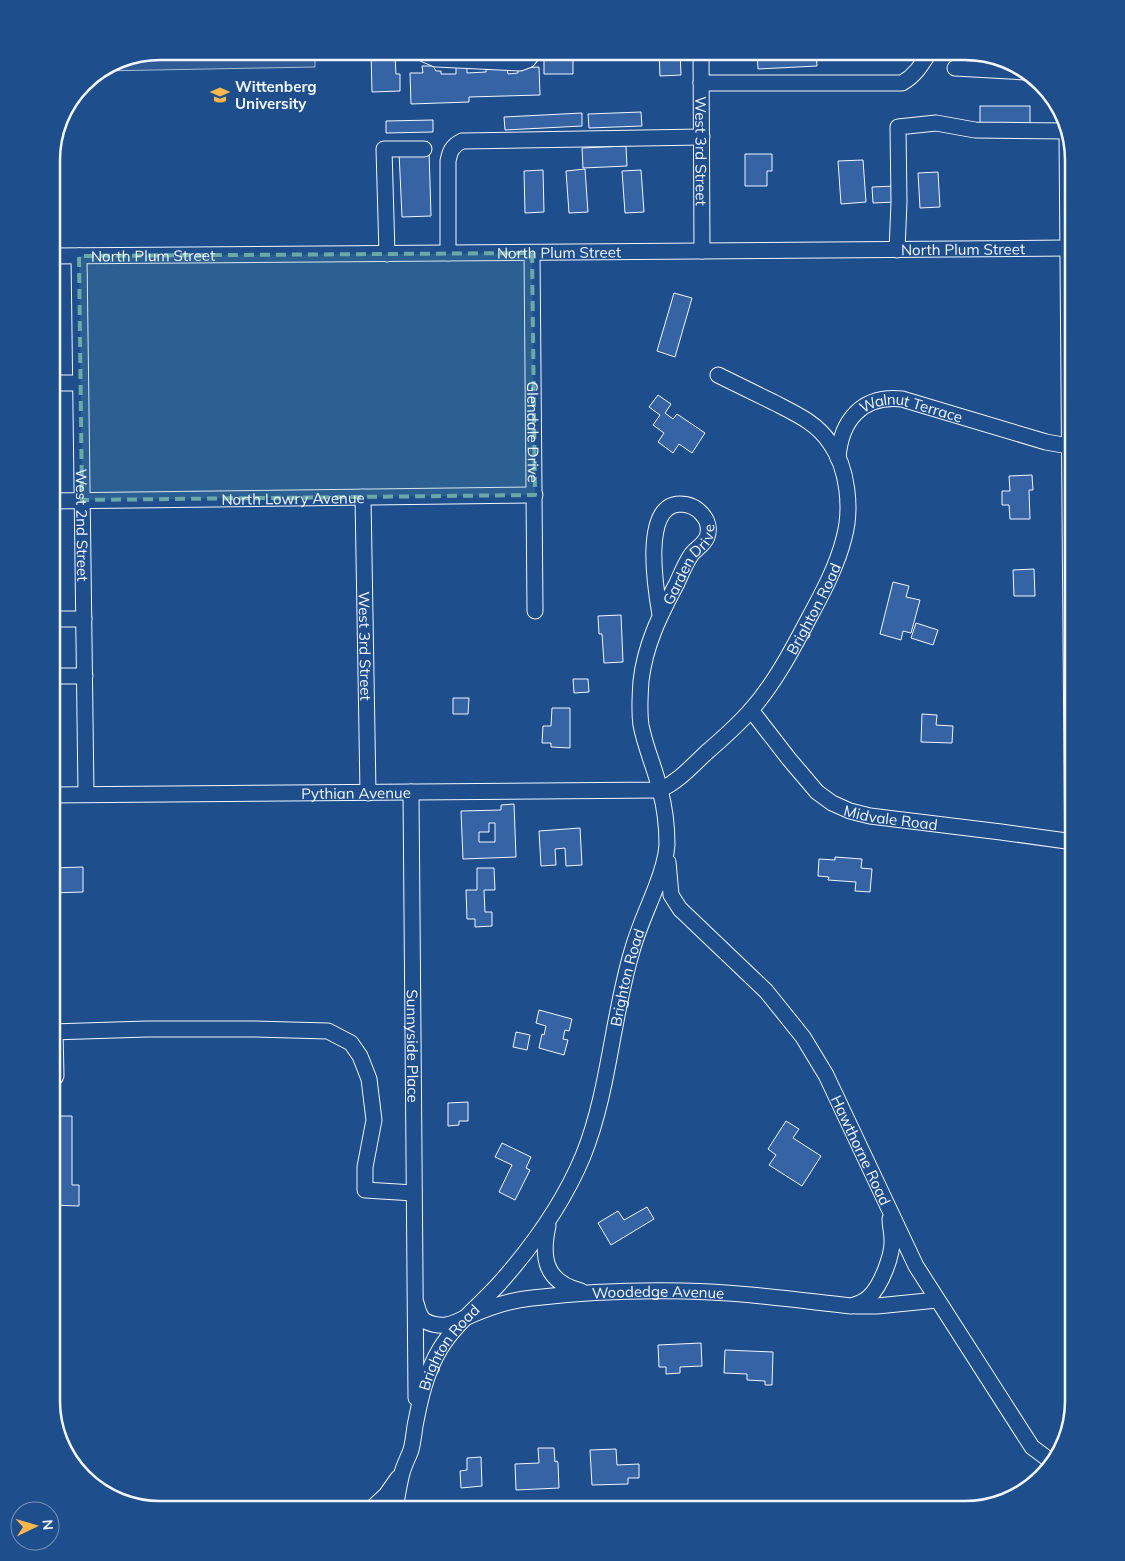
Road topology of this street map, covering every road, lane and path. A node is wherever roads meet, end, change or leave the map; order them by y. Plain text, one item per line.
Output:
1 (457, 60) edge
2 (528, 60) edge
3 (701, 60) edge
4 (925, 60) edge
5 (955, 68) dead end
6 (1011, 71) edge
7 (701, 83) junction
8 (1061, 131) edge
9 (702, 137) junction
10 (424, 149) dead end
11 (1065, 248) edge
12 (896, 250) junction
13 (702, 251) junction
14 (448, 253) junction
15 (532, 253) junction
16 (387, 254) junction
17 (60, 256) edge
18 (78, 256) junction
19 (718, 375) dead end
20 (60, 383) edge
21 (80, 383) junction
22 (1065, 446) edge
23 (838, 458) junction
24 (534, 495) junction
25 (363, 498) junction
26 (82, 500) junction
27 (60, 501) edge
28 (535, 611) dead end
29 (660, 615) junction
30 (60, 619) edge
31 (84, 619) junction
32 (60, 676) edge
33 (84, 676) junction
34 (751, 710) junction
35 (660, 790) junction
36 (411, 792) junction
37 (368, 793) junction
38 (86, 794) junction
39 (60, 795) edge
40 (1065, 841) edge
41 (667, 848) junction
42 (60, 1032) edge
43 (414, 1193) junction
44 (886, 1203) junction
45 (550, 1220) junction
46 (590, 1293) junction
47 (415, 1299) junction
48 (937, 1300) junction
49 (851, 1306) junction
50 (466, 1317) junction
51 (416, 1424) junction
52 (1047, 1458) edge
53 (403, 1470) junction
54 (380, 1501) edge
55 (396, 1501) edge

1 - 2 street
3 - 7 street, West 3rd Street
4 - 7 street
5 - 6 street
7 - 9 street, West 3rd Street
8 - 12 street
9 - 13 street, West 3rd Street
9 - 14 street
10 - 16 street
11 - 12 street, North Plum Street
12 - 13 street, North Plum Street
13 - 15 street, North Plum Street
14 - 15 street, North Plum Street
14 - 16 street, North Plum Street
15 - 24 street, Glendale Drive
16 - 18 street, North Plum Street
17 - 18 street, North Plum Street
18 - 21 street, West 2nd Street
19 - 23 street
20 - 21 street
21 - 26 street, West 2nd Street
22 - 23 street, Walnut Terrace
23 - 34 street, Brighton Road
24 - 25 street, North Lowry Avenue
24 - 28 street, Glendale Drive
25 - 26 street, North Lowry Avenue
25 - 37 street, West 3rd Street
26 - 27 street, North Lowry Avenue
26 - 31 street, West 2nd Street
29 - 29 street, Garden Drive
29 - 35 street, Garden Drive
30 - 31 street
31 - 33 street, West 2nd Street
32 - 33 street
33 - 38 street, West 2nd Street
34 - 35 street, Brighton Road
34 - 40 street, Midvale Road
35 - 36 street, Pythian Avenue
35 - 41 street, Brighton Road
36 - 37 street, Pythian Avenue
36 - 43 street, Sunnyside Place
37 - 38 street, Pythian Avenue
38 - 39 street, Pythian Avenue
41 - 44 street, Hawthorne Road
41 - 45 street, Brighton Road
42 - 43 street
43 - 47 street, Sunnyside Place
44 - 48 street, Hawthorne Road
44 - 49 street
45 - 46 street
45 - 50 street, Brighton Road
46 - 49 street, Woodedge Avenue
46 - 50 street, Woodedge Avenue
47 - 50 street, Sunnyside Place
47 - 51 street, Sunnyside Place
48 - 49 street, Woodedge Avenue
48 - 52 street, Hawthorne Road
50 - 51 street, Brighton Road
51 - 53 street, Brighton Road
53 - 54 street
53 - 55 street, Brighton Road

